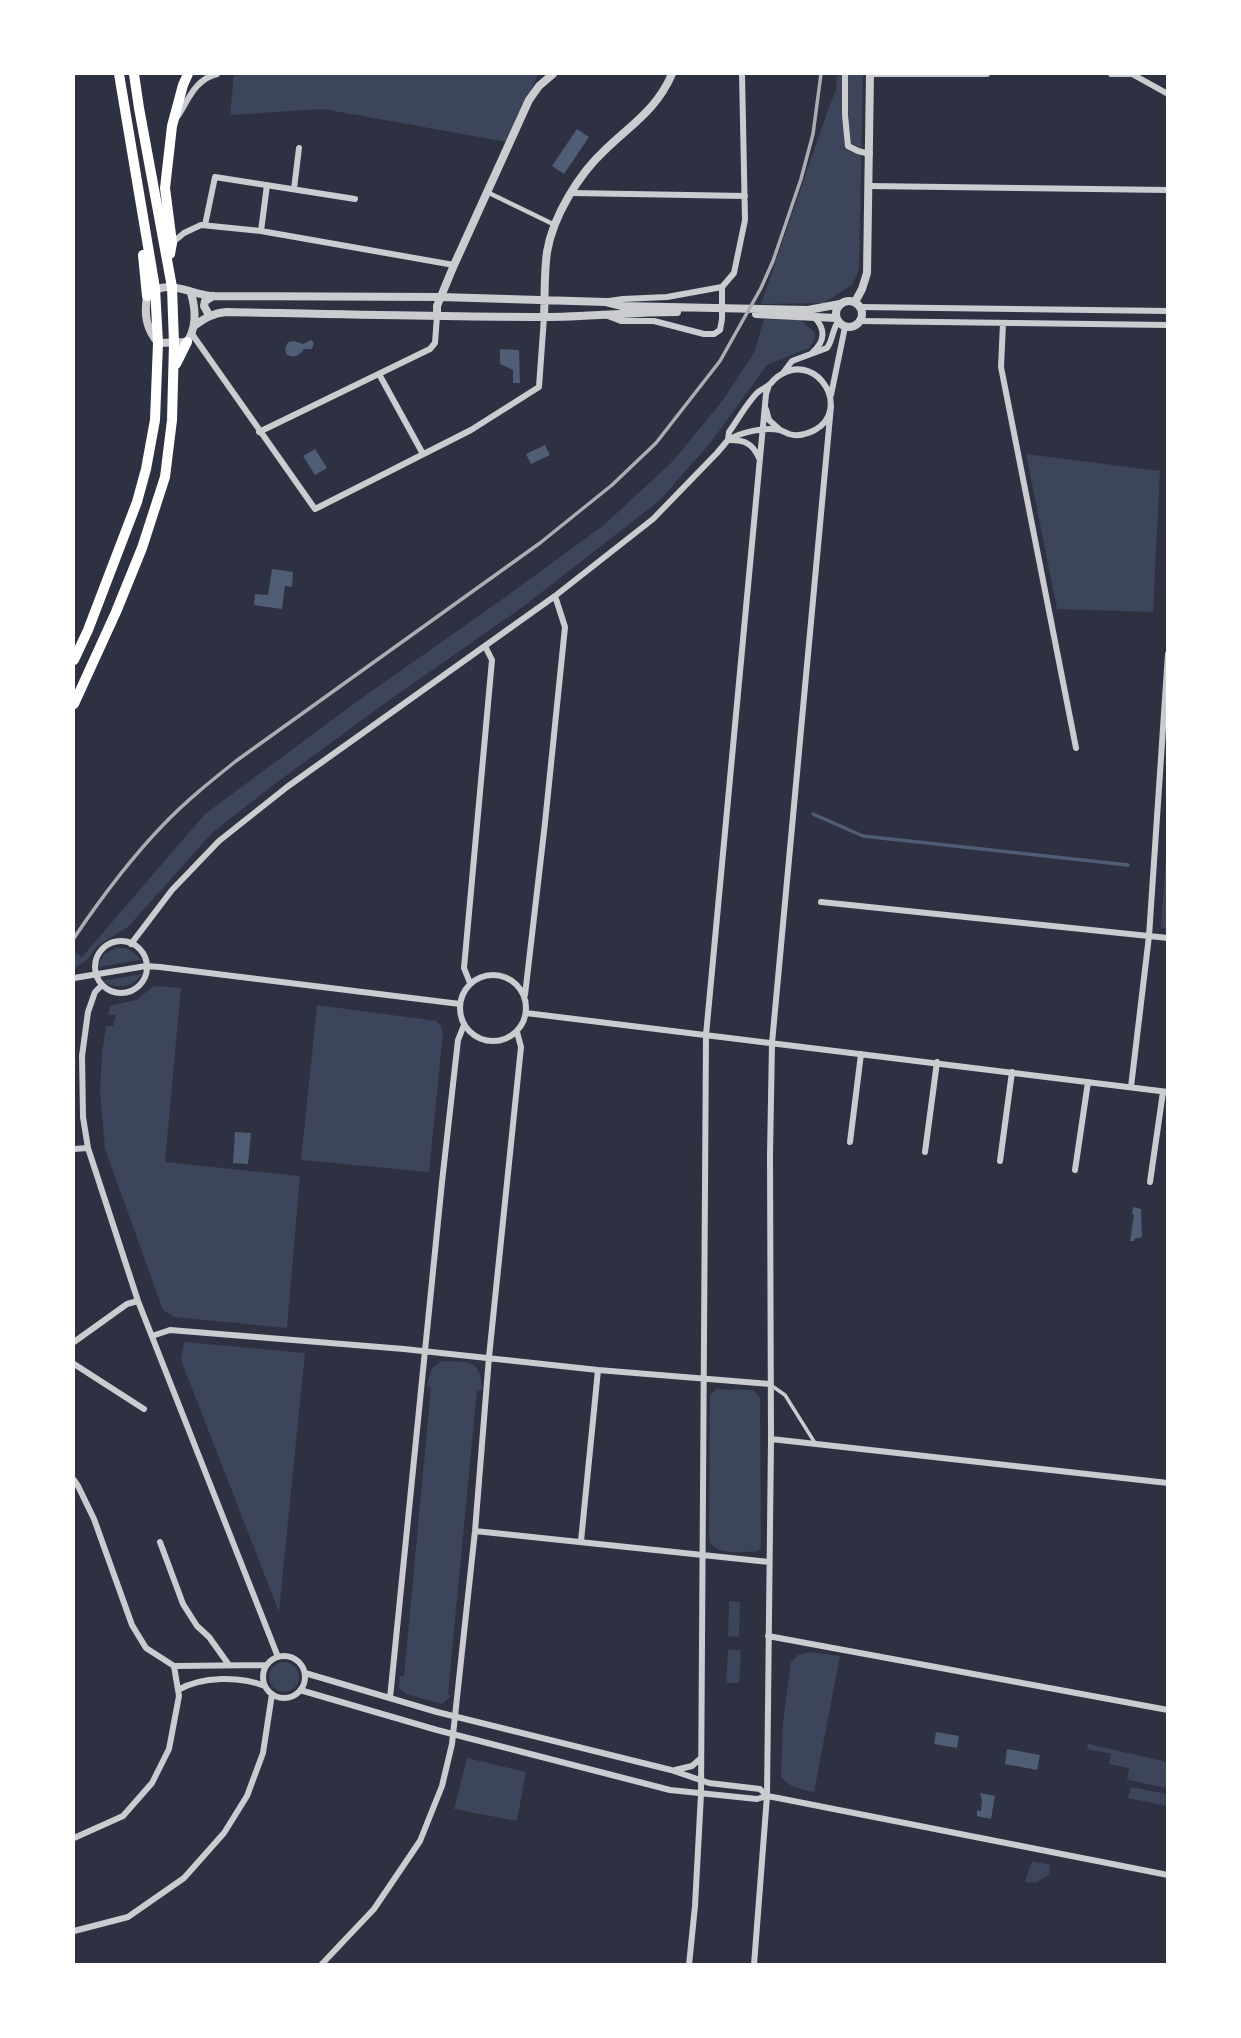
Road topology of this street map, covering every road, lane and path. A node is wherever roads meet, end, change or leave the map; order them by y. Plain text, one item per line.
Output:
1 (119, 74) edge
2 (134, 74) edge
3 (188, 74) edge
4 (217, 74) edge
5 (553, 74) edge
6 (672, 74) edge
7 (742, 74) edge
8 (845, 74) edge
9 (870, 74) edge
10 (987, 74) edge
11 (1111, 74) edge
12 (1132, 74) edge
13 (1167, 94) edge
14 (172, 126) junction
15 (299, 148) dead end
16 (870, 154) junction
17 (267, 185) junction
18 (869, 186) junction
19 (294, 189) junction
20 (1167, 190) edge
21 (488, 191) junction
22 (572, 193) junction
23 (745, 196) junction
24 (355, 199) dead end
25 (205, 225) junction
26 (555, 225) junction
27 (261, 231) junction
28 (172, 243) junction
29 (169, 265) junction
30 (454, 265) junction
31 (172, 287) junction
32 (722, 287) junction
33 (151, 292) junction
34 (191, 293) junction
35 (213, 296) junction
36 (441, 297) junction
37 (544, 300) junction
38 (606, 302) junction
39 (840, 304) junction
40 (858, 304) junction
41 (1167, 311) edge
42 (209, 315) junction
43 (606, 315) junction
44 (437, 316) junction
45 (812, 316) junction
46 (544, 317) junction
47 (860, 321) junction
48 (840, 322) junction
49 (1003, 323) junction
50 (1167, 325) edge
51 (150, 333) junction
52 (191, 334) junction
53 (158, 344) junction
54 (174, 344) junction
55 (809, 355) junction
56 (158, 363) junction
57 (174, 368) junction
58 (783, 373) junction
59 (379, 374) junction
60 (769, 385) junction
61 (831, 397) junction
62 (765, 407) junction
63 (831, 407) junction
64 (763, 430) junction
65 (780, 430) junction
66 (259, 432) junction
67 (728, 440) junction
68 (423, 454) junction
69 (760, 461) junction
70 (555, 596) junction
71 (485, 646) junction
72 (1167, 654) edge
73 (74, 660) edge
74 (74, 704) edge
75 (1076, 748) dead end
76 (821, 902) dead end
77 (1149, 936) junction
78 (1167, 937) edge
79 (131, 944) junction
80 (146, 966) junction
81 (96, 974) junction
82 (74, 978) edge
83 (470, 983) junction
84 (102, 985) junction
85 (525, 995) junction
86 (460, 1004) junction
87 (526, 1013) junction
88 (464, 1025) junction
89 (517, 1032) junction
90 (706, 1035) junction
91 (772, 1043) junction
92 (861, 1054) junction
93 (937, 1062) junction
94 (1012, 1072) junction
95 (1088, 1082) junction
96 (1131, 1087) junction
97 (1165, 1092) edge
98 (850, 1142) dead end
99 (88, 1148) junction
100 (74, 1149) edge
101 (925, 1152) dead end
102 (1000, 1161) dead end
103 (1075, 1170) dead end
104 (1150, 1182) dead end
105 (138, 1301) junction
106 (152, 1336) junction
107 (74, 1342) edge
108 (425, 1351) junction
109 (489, 1357) junction
110 (74, 1364) edge
111 (598, 1370) junction
112 (705, 1379) junction
113 (769, 1384) junction
114 (144, 1409) dead end
115 (771, 1439) junction
116 (816, 1445) junction
117 (74, 1480) edge
118 (1167, 1483) edge
119 (475, 1531) junction
120 (581, 1541) junction
121 (160, 1542) dead end
122 (702, 1554) junction
123 (769, 1562) junction
124 (768, 1636) junction
125 (278, 1657) junction
126 (229, 1665) junction
127 (267, 1665) junction
128 (174, 1666) junction
129 (305, 1672) junction
130 (265, 1686) junction
131 (178, 1690) junction
132 (300, 1690) junction
133 (272, 1694) junction
134 (390, 1698) junction
135 (1167, 1710) edge
136 (455, 1716) junction
137 (453, 1734) junction
138 (701, 1758) junction
139 (671, 1770) junction
140 (701, 1781) junction
141 (701, 1794) junction
142 (767, 1796) junction
143 (74, 1838) edge
144 (1167, 1875) edge
145 (74, 1931) edge
146 (321, 1965) edge
147 (689, 1965) edge
148 (754, 1965) edge

1 - 33 main road
2 - 29 main road
3 - 14 main road
4 - 14 street
5 - 21 street
6 - 22 street
7 - 23 street
8 - 16 street
9 - 10 street
9 - 16 street
11 - 12 street
12 - 13 street
14 - 28 main road
15 - 19 street
16 - 18 street
17 - 19 street
17 - 25 street
17 - 27 street
18 - 20 street
18 - 40 street
19 - 24 street
21 - 26 street
21 - 30 street
22 - 23 street
22 - 26 street
23 - 32 street
25 - 27 street
25 - 28 street
26 - 37 street
27 - 30 street
28 - 29 main road
29 - 31 main road
30 - 36 street
31 - 33 street
31 - 34 street
31 - 54 main road
32 - 38 street
32 - 43 street
33 - 51 street
33 - 53 main road
34 - 35 street
34 - 52 street
35 - 36 street
35 - 42 street
36 - 37 street
36 - 44 street
37 - 38 street
37 - 46 street
38 - 39 street
39 - 40 street
39 - 48 street
40 - 41 street
40 - 47 street
42 - 44 street
42 - 52 street
43 - 45 street
43 - 46 street
44 - 46 street
44 - 59 street
45 - 48 street
45 - 55 street
46 - 68 street
47 - 48 street
47 - 49 street
48 - 55 street
48 - 61 street
49 - 50 street
49 - 75 street
51 - 53 street
51 - 56 main road
52 - 54 street
52 - 57 main road
52 - 66 street
53 - 54 street
53 - 56 main road
54 - 57 main road
55 - 58 street
56 - 73 main road
57 - 74 main road
58 - 60 street
58 - 61 street
59 - 66 street
59 - 68 street
60 - 62 street
60 - 67 street
61 - 63 street
62 - 64 street
62 - 65 street
63 - 65 street
63 - 91 street
64 - 65 street
64 - 67 street
64 - 69 street
66 - 68 street
67 - 69 street
67 - 70 street
69 - 90 street
70 - 71 street
70 - 85 street
71 - 79 street
71 - 83 street
72 - 77 street
76 - 77 street
77 - 78 street
77 - 96 street
79 - 80 street
79 - 81 street
80 - 81 street
80 - 84 street
80 - 86 street
81 - 82 street
81 - 84 street
83 - 85 street
83 - 86 street
84 - 99 street
85 - 87 street
86 - 88 street
87 - 89 street
87 - 90 street
88 - 89 street
88 - 108 street
89 - 109 street
90 - 91 street
90 - 112 street
91 - 92 street
91 - 113 street
92 - 93 street
92 - 98 street
93 - 94 street
93 - 101 street
94 - 95 street
94 - 102 street
95 - 96 street
95 - 103 street
96 - 97 street
97 - 104 street
99 - 100 street
99 - 105 street
105 - 106 street
105 - 107 street
106 - 108 street
106 - 125 street
108 - 109 street
108 - 134 street
109 - 111 street
109 - 119 street
110 - 114 street
111 - 112 street
111 - 120 street
112 - 113 street
112 - 122 street
113 - 115 street
113 - 116 lane
115 - 116 street
115 - 123 street
116 - 118 street
117 - 128 street
119 - 120 street
119 - 136 street
120 - 122 street
121 - 126 street
122 - 123 street
122 - 138 street
123 - 124 street
124 - 135 street
124 - 142 street
125 - 127 street
125 - 129 street
126 - 127 street
126 - 128 street
127 - 130 street
128 - 131 street
129 - 132 street
129 - 134 street
130 - 131 street
130 - 133 street
131 - 143 street
132 - 133 street
132 - 137 street
133 - 145 street
134 - 136 street
136 - 137 street
136 - 139 street
137 - 141 street
137 - 146 street
138 - 139 street
138 - 140 street
139 - 140 street
140 - 141 street
140 - 142 street
141 - 142 street
141 - 147 street
142 - 144 street
142 - 148 street

